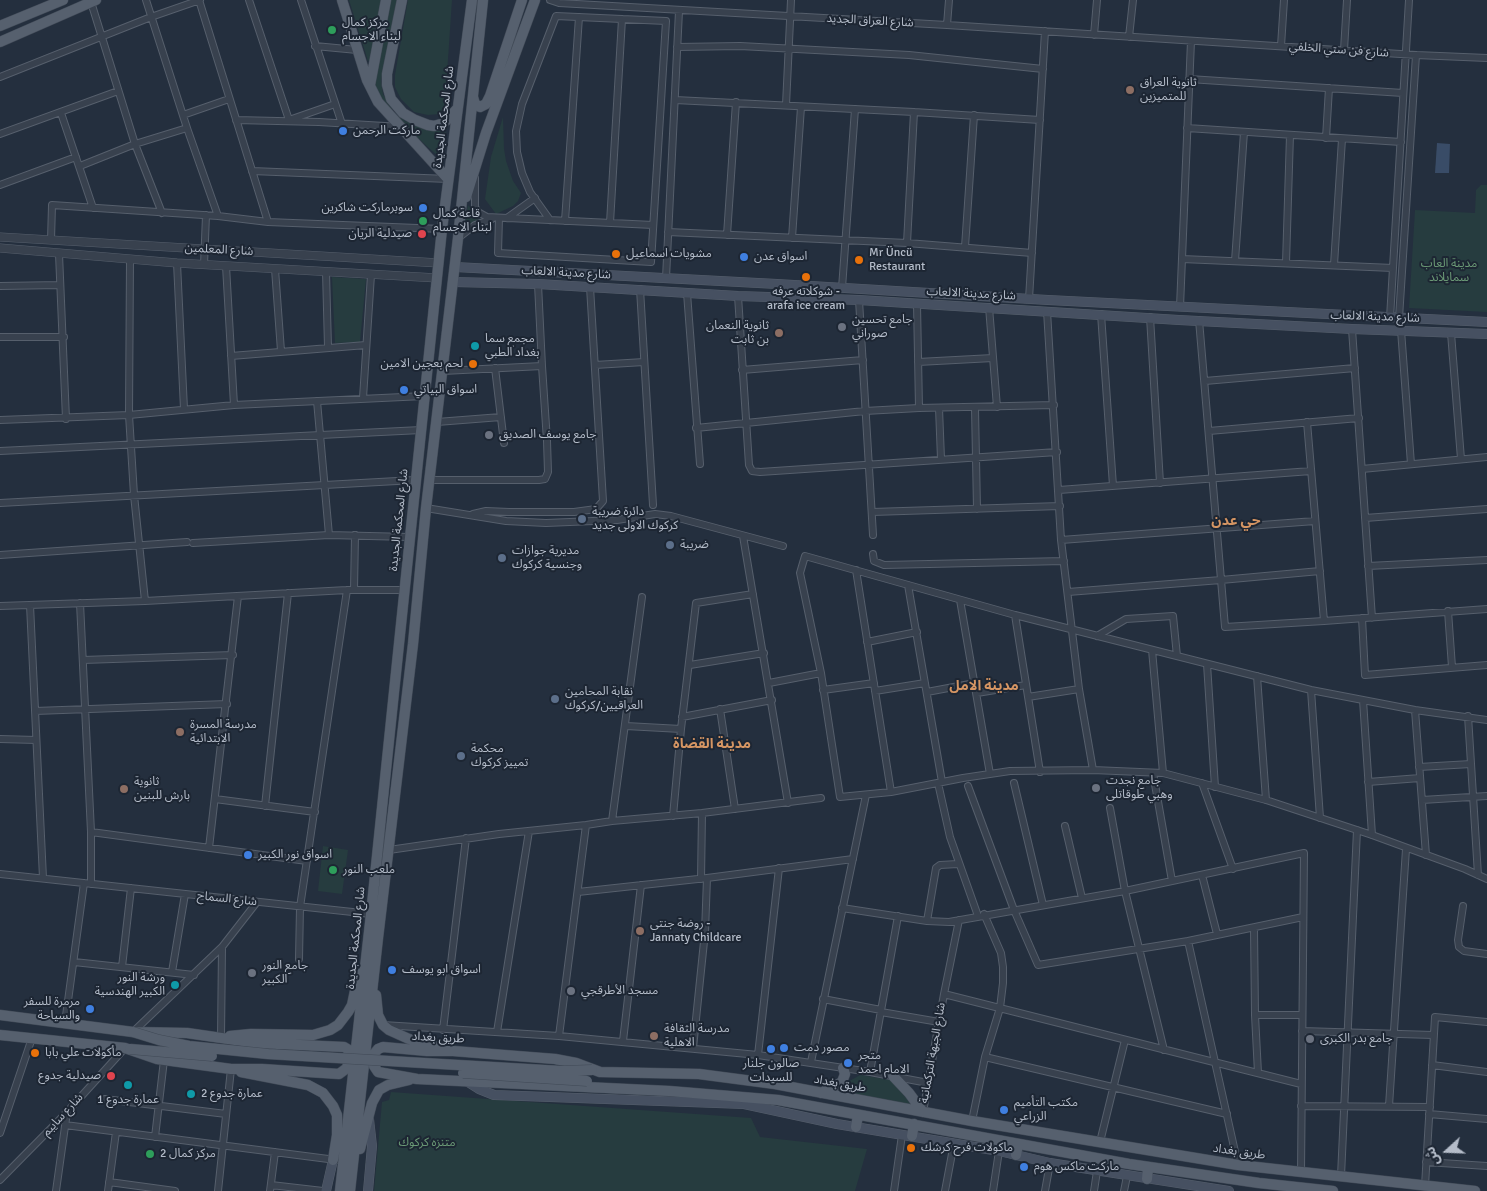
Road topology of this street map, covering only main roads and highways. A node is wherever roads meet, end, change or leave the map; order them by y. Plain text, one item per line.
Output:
1 (63, 0) edge
2 (342, 0) edge
3 (386, 0) edge
4 (402, 0) edge
5 (472, 0) edge
6 (483, 0) edge
7 (522, 0) edge
8 (535, 0) edge
9 (94, 1) edge
10 (26, 15) junction
11 (5, 24) edge
12 (31, 28) junction
13 (15, 35) junction
14 (0, 42) edge
15 (369, 86) junction
16 (473, 97) junction
17 (457, 108) junction
18 (448, 179) junction
19 (460, 217) junction
20 (455, 268) junction
21 (453, 282) junction
22 (778, 284) junction
23 (778, 297) junction
24 (1239, 310) junction
25 (1238, 322) junction
26 (1487, 322) edge
27 (1487, 334) edge
28 (370, 969) junction
29 (0, 1015) edge
30 (133, 1032) junction
31 (0, 1035) edge
32 (221, 1037) junction
33 (362, 1043) junction
34 (128, 1049) junction
35 (453, 1050) junction
36 (843, 1068) road end
37 (231, 1069) junction
38 (592, 1070) junction
39 (893, 1076) road end
40 (417, 1079) junction
41 (468, 1082) junction
42 (617, 1089) junction
43 (821, 1093) junction
44 (657, 1096) junction
45 (923, 1112) junction
46 (858, 1115) junction
47 (368, 1118) junction
48 (914, 1124) junction
49 (856, 1127) junction
50 (907, 1135) junction
51 (1018, 1144) junction
52 (1116, 1144) junction
53 (1016, 1155) junction
54 (339, 1160) junction
55 (1112, 1160) junction
56 (1148, 1167) junction
57 (1147, 1179) junction
58 (351, 1187) edge
59 (1259, 1187) edge
60 (324, 1191) edge
61 (340, 1191) edge
62 (368, 1191) edge
63 (1229, 1191) edge
64 (1333, 1191) edge
65 (1476, 1191) edge

1 - 10 main road
2 - 15 main road
3 - 15 main road
4 - 17 main road
5 - 17 main road, شارع المحكمة الجديدة
6 - 16 main road, شارع المحكمة الجديدة
7 - 16 main road
8 - 19 main road
9 - 12 main road
10 - 11 main road
10 - 12 main road
11 - 13 main road
12 - 13 main road
13 - 14 main road
15 - 18 main road
16 - 19 main road, شارع المحكمة الجديدة
17 - 18 main road, شارع المحكمة الجديدة
18 - 28 main road, شارع المحكمة الجديدة
19 - 20 main road, شارع المحكمة الجديدة
20 - 21 main road, شارع المحكمة الجديدة
20 - 22 main road, شارع مدينة الالعاب
21 - 23 main road, شارع مدينة الالعاب
21 - 28 main road, شارع المحكمة الجديدة
22 - 23 main road
22 - 24 main road, شارع مدينة الالعاب
23 - 25 main road, شارع مدينة الالعاب
24 - 25 main road
24 - 26 main road, شارع مدينة الالعاب
25 - 27 main road, شارع مدينة الالعاب
28 - 32 main road
28 - 33 main road, شارع المحكمة الجديدة
28 - 35 main road
29 - 30 main road
30 - 32 main road
30 - 38 main road, bridge
31 - 34 main road
32 - 37 main road
33 - 54 main road
33 - 58 main road
34 - 37 main road
34 - 42 main road, bridge
35 - 38 main road, طريق بغداد
35 - 40 main road, طريق بغداد
36 - 43 main road
37 - 54 main road
38 - 43 main road, طريق بغداد
39 - 45 main road
40 - 41 main road, طريق بغداد
40 - 47 main road
41 - 42 main road, طريق بغداد
41 - 44 main road
42 - 44 main road, طريق بغداد
43 - 45 main road, طريق بغداد
44 - 46 main road, طريق بغداد
44 - 49 main road
45 - 52 main road, طريق بغداد
46 - 48 main road, طريق بغداد
46 - 49 main road
47 - 58 main road
47 - 62 main road
48 - 50 main road
48 - 51 main road, طريق بغداد
49 - 50 main road
50 - 53 main road
51 - 53 main road
51 - 55 main road, طريق بغداد
52 - 55 main road
52 - 65 main road, طريق بغداد
53 - 57 main road
54 - 60 main road
54 - 61 main road
55 - 56 main road, طريق بغداد
56 - 57 main road
56 - 59 main road, طريق بغداد
57 - 63 main road
59 - 64 main road, طريق بغداد

